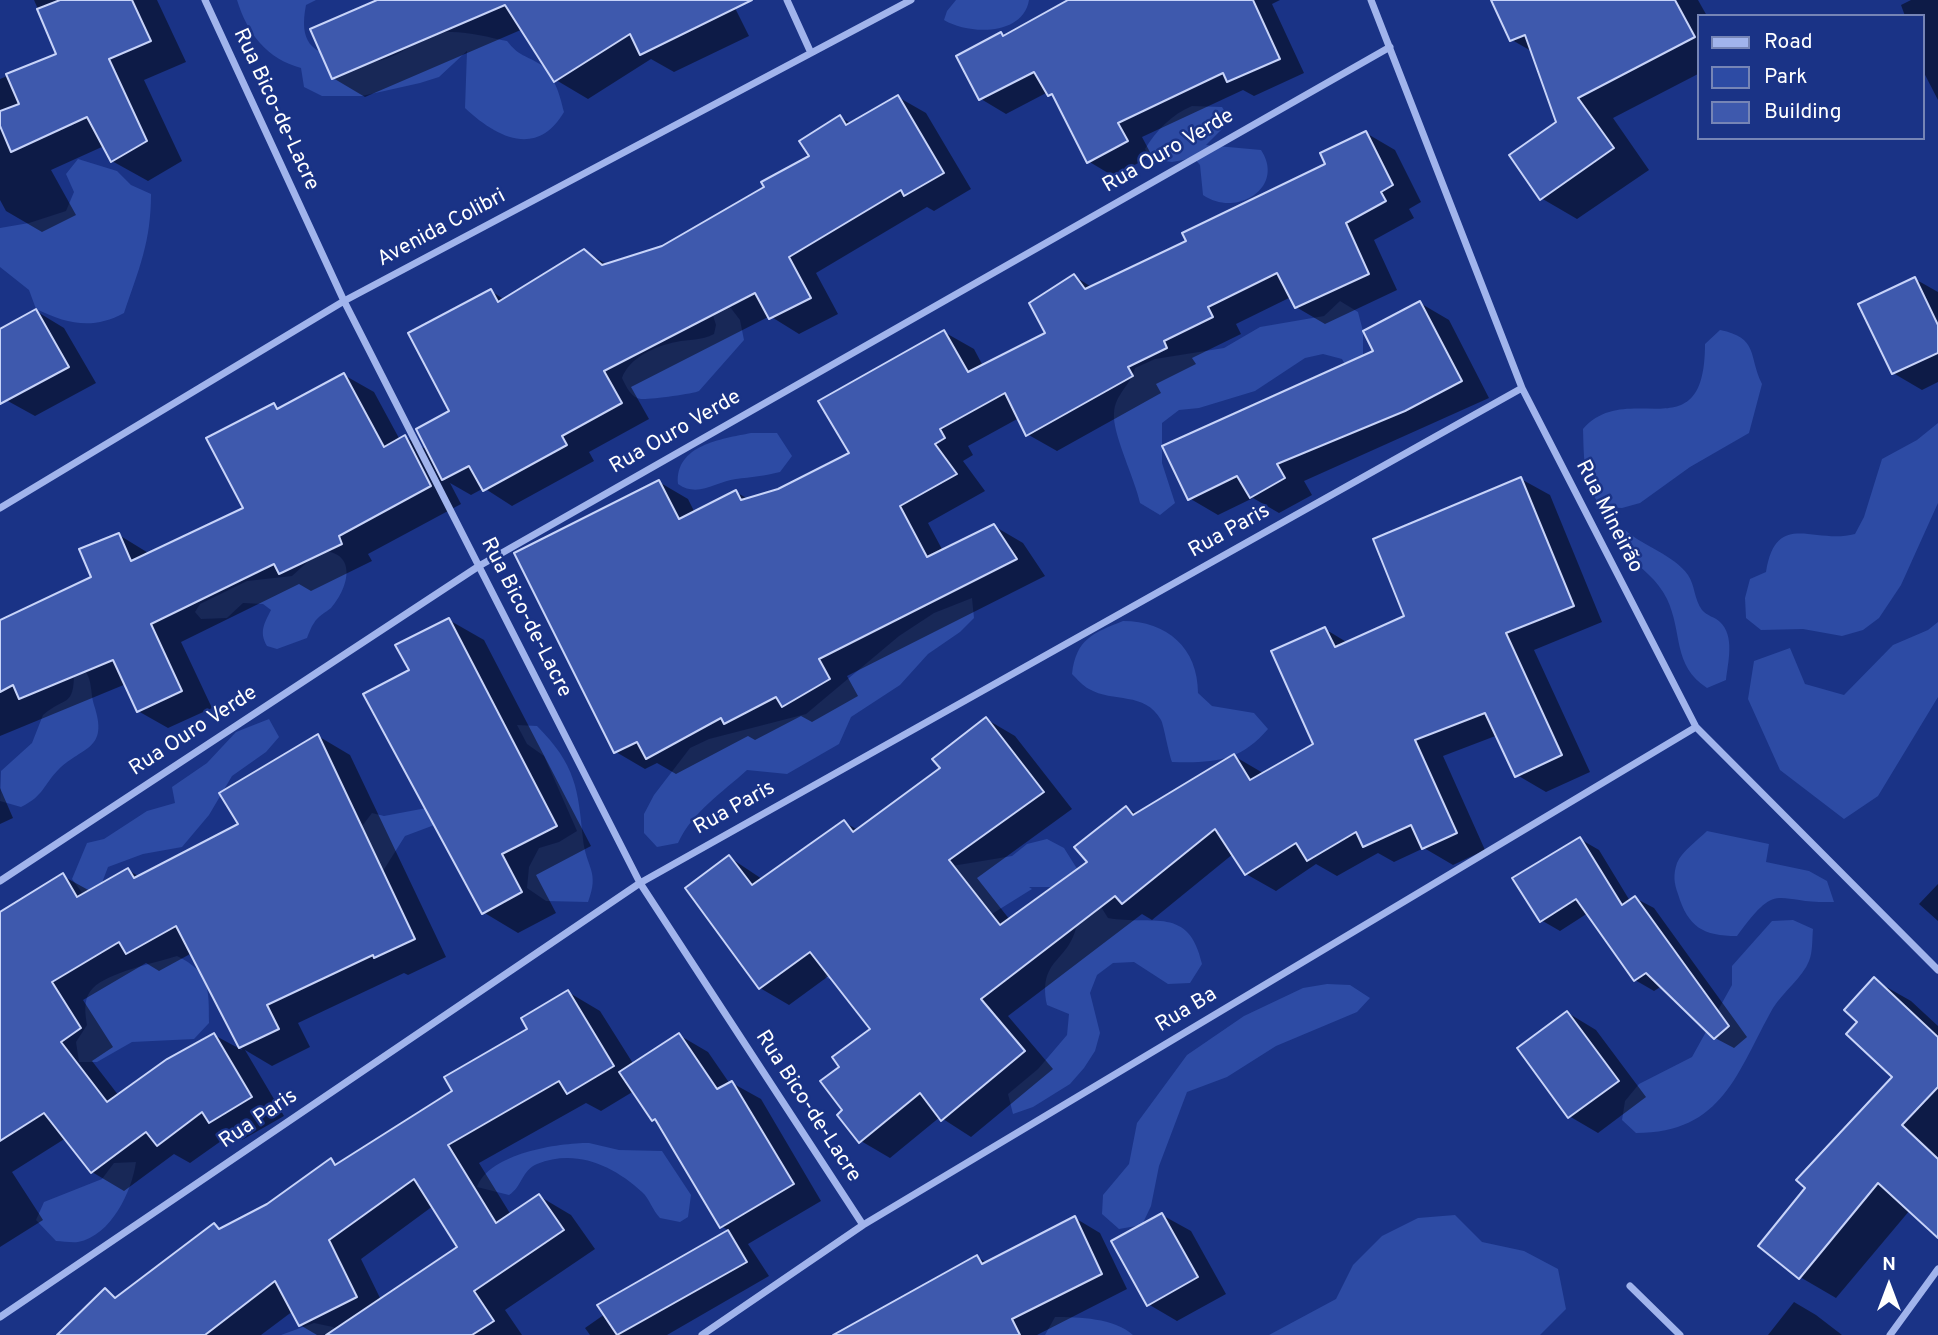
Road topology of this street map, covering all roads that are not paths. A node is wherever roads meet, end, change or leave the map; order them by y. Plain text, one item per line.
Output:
1 (205, 0) edge
2 (787, 0) edge
3 (911, 0) edge
4 (1371, 0) edge
5 (1390, 47) junction
6 (811, 53) junction
7 (344, 301) junction
8 (1522, 388) junction
9 (0, 508) edge
10 (479, 566) junction
11 (1696, 727) junction
12 (0, 881) edge
13 (640, 883) junction
14 (1938, 970) edge
15 (863, 1225) junction
16 (1938, 1269) edge
17 (1630, 1286) dead end
18 (0, 1317) edge
19 (702, 1335) edge
20 (1680, 1335) edge
21 (1890, 1335) edge

1 - 7 street, Rua Bico-de-Lacre
2 - 6 street
3 - 6 street, Avenida Colibri
4 - 5 street, Rua Mineirão
5 - 8 street, Rua Mineirão
5 - 10 street, Rua Ouro Verde
6 - 7 street, Avenida Colibri
7 - 9 street, Avenida Colibri
7 - 10 street, Rua Bico-de-Lacre
8 - 11 street, Rua Mineirão
8 - 13 street, Rua Paris
10 - 12 street, Rua Ouro Verde
10 - 13 street, Rua Bico-de-Lacre
11 - 14 street, Rua Mineirão
11 - 15 street, Rua Ba
13 - 15 street, Rua Bico-de-Lacre
13 - 18 street, Rua Paris
15 - 19 street, Rua Ba
16 - 21 street
17 - 20 street

